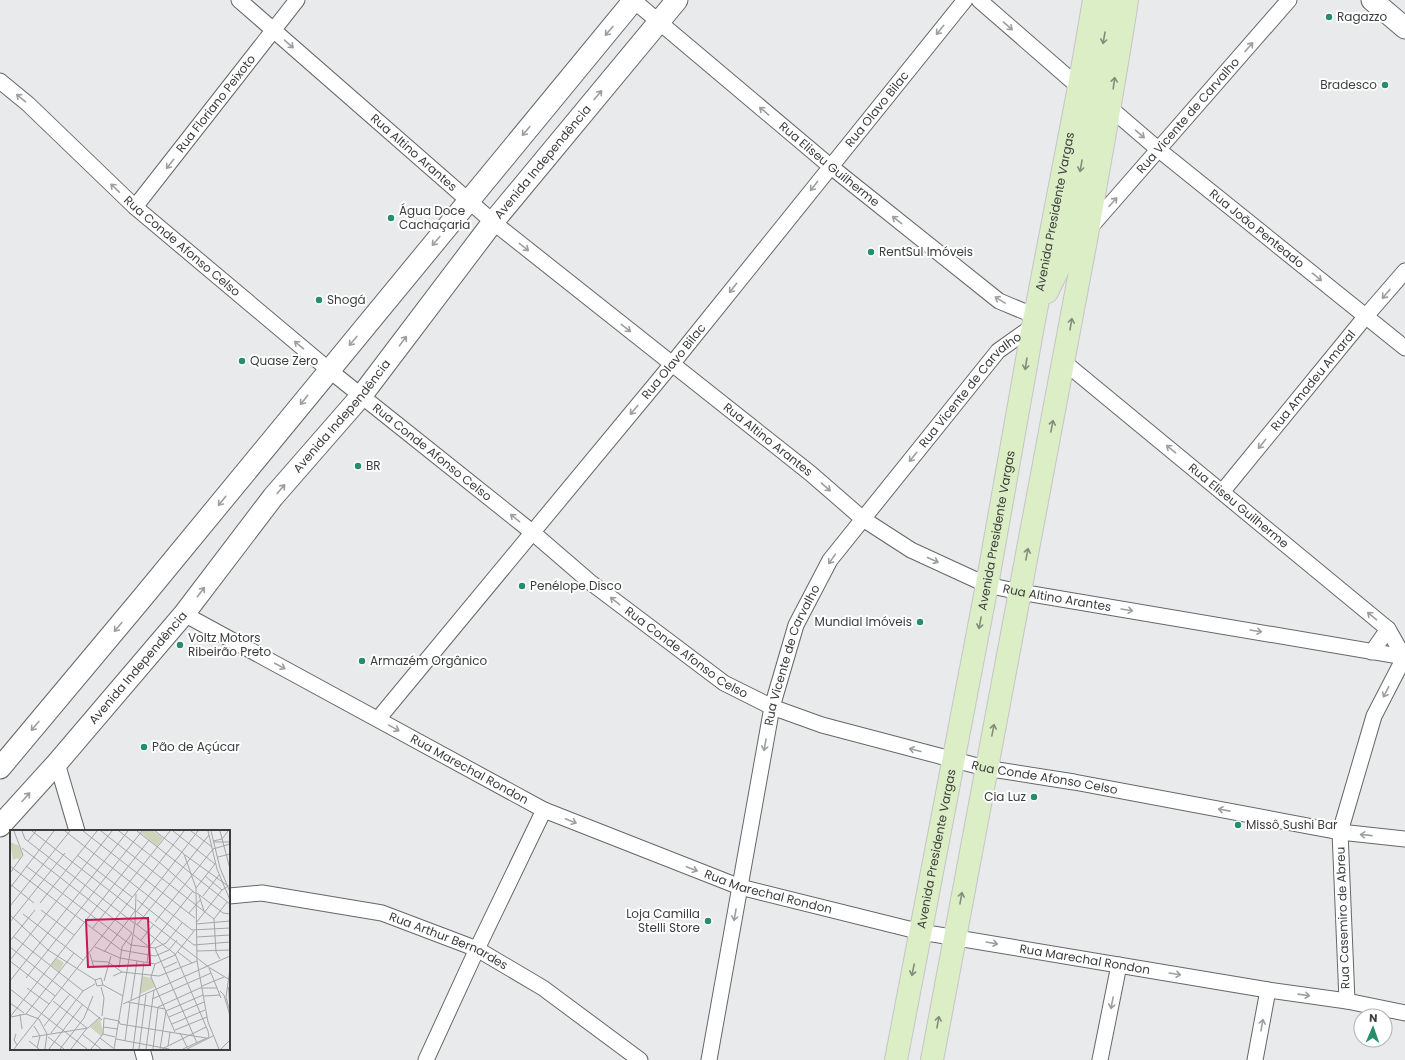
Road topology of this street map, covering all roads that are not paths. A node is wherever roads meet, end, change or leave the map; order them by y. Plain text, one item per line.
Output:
1 (239, 0) edge
2 (297, 0) edge
3 (634, 0) edge
4 (677, 0) edge
5 (965, 0) edge
6 (979, 0) edge
7 (1094, 0) edge
8 (1111, 0) edge
9 (1126, 0) edge
10 (1289, 0) edge
11 (1372, 0) edge
12 (659, 22) junction
13 (1405, 28) edge
14 (273, 30) junction
15 (0, 81) edge
16 (1079, 87) junction
17 (1110, 108) junction
18 (1159, 150) junction
19 (830, 166) junction
20 (470, 200) junction
21 (135, 208) junction
22 (494, 222) junction
23 (1087, 231) junction
24 (1405, 271) edge
25 (1366, 316) junction
26 (1034, 321) junction
27 (1405, 348) edge
28 (1064, 362) junction
29 (672, 364) junction
30 (329, 370) junction
31 (362, 394) junction
32 (1222, 492) junction
33 (863, 519) junction
34 (532, 532) junction
35 (987, 584) junction
36 (1020, 592) junction
37 (184, 614) junction
38 (1388, 629) junction
39 (1372, 652) junction
40 (1405, 657) edge
41 (772, 707) junction
42 (378, 719) junction
43 (953, 760) junction
44 (57, 763) junction
45 (0, 768) edge
46 (985, 768) junction
47 (544, 810) junction
48 (0, 826) edge
49 (77, 830) edge
50 (1340, 832) junction
51 (1405, 839) edge
52 (740, 887) junction
53 (230, 896) edge
54 (921, 932) junction
55 (954, 936) junction
56 (477, 949) junction
57 (1119, 965) junction
58 (1268, 990) junction
59 (1347, 1001) junction
60 (1405, 1013) edge
61 (142, 1050) edge
62 (145, 1060) edge
63 (426, 1060) edge
64 (640, 1060) edge
65 (709, 1060) edge
66 (896, 1060) edge
67 (932, 1060) edge
68 (1100, 1060) edge
69 (1255, 1060) edge

1 - 14 street, Rua Altino Arantes
2 - 14 street, Rua Floriano Peixoto
3 - 12 street, Rua Eliseu Guilherme
3 -> 20 main road
4 - 12 main road, Avenida Independência
5 -> 19 street, Rua Olavo Bilac
6 -> 16 street
7 - 16 main road, Avenida Presidente Vargas
8 -> 26 main road
17 -> 9 main road
18 -> 10 street, Rua Vicente de Carvalho
11 - 13 main road
19 -> 12 street, Rua Eliseu Guilherme
22 -> 12 main road, Avenida Independência
14 -> 20 street, Rua Altino Arantes
14 -> 21 street, Rua Floriano Peixoto
21 -> 15 street, Rua Conde Afonso Celso
16 - 26 main road, Avenida Presidente Vargas
17 -> 18 street, Rua João Penteado
17 - 23 main road
23 -> 18 street, Rua Vicente de Carvalho
18 -> 25 street, Rua João Penteado
26 -> 19 street, Rua Eliseu Guilherme
19 -> 29 street, Rua Olavo Bilac
20 - 22 street, Rua Altino Arantes
20 -> 30 main road
30 -> 21 street, Rua Conde Afonso Celso
22 -> 29 street, Rua Altino Arantes
31 -> 22 main road, Avenida Independência
28 -> 23 main road
24 -> 25 street, Rua Amadeu Amaral
25 - 27 street, Rua João Penteado
25 -> 32 street, Rua Amadeu Amaral
26 -> 33 street, Rua Vicente de Carvalho
26 -> 35 main road, Avenida Presidente Vargas
32 -> 28 street, Rua Eliseu Guilherme
36 -> 28 main road
29 -> 33 street, Rua Altino Arantes
29 -> 34 street, Rua Olavo Bilac
30 - 31 street, Rua Conde Afonso Celso
30 -> 45 main road
34 -> 31 street, Rua Conde Afonso Celso
37 -> 31 main road, Avenida Independência
38 -> 32 street, Rua Eliseu Guilherme
33 -> 35 street, Rua Altino Arantes
33 -> 41 street, Rua Vicente de Carvalho
41 -> 34 street, Rua Conde Afonso Celso
34 - 42 street, Rua Olavo Bilac
35 - 36 street, Rua Altino Arantes
35 -> 43 main road, Avenida Presidente Vargas
36 -> 39 street, Rua Altino Arantes
46 -> 36 main road
37 -> 42 street, Rua Marechal Rondon
37 - 44 main road, Avenida Independência
38 - 39 street
38 - 40 street, Rua Eliseu Guilherme
39 - 40 street, Rua Altino Arantes
40 -> 50 street, Rua Casemiro de Abreu
43 -> 41 street, Rua Conde Afonso Celso
41 -> 52 street, Rua Vicente de Carvalho
42 -> 47 street, Rua Marechal Rondon
43 - 46 street, Rua Conde Afonso Celso
43 - 54 main road, Avenida Presidente Vargas
48 -> 44 main road, Avenida Independência
44 - 49 street
50 -> 46 street, Rua Conde Afonso Celso
55 -> 46 main road
47 -> 52 street, Rua Marechal Rondon
47 - 56 street
51 -> 50 street, Rua Conde Afonso Celso
50 - 59 street, Rua Casemiro de Abreu
52 - 54 street, Rua Marechal Rondon
52 -> 65 street, Rua Vicente de Carvalho
53 - 56 street, Rua Arthur Bernardes
54 - 55 street, Rua Marechal Rondon
54 -> 66 main road, Avenida Presidente Vargas
55 -> 57 street, Rua Marechal Rondon
67 -> 55 main road
56 - 63 street
56 - 64 street, Rua Arthur Bernardes
57 -> 58 street, Rua Marechal Rondon
57 -> 68 street
58 -> 59 street, Rua Marechal Rondon
69 -> 58 street
59 - 60 street, Rua Marechal Rondon
61 - 62 street

